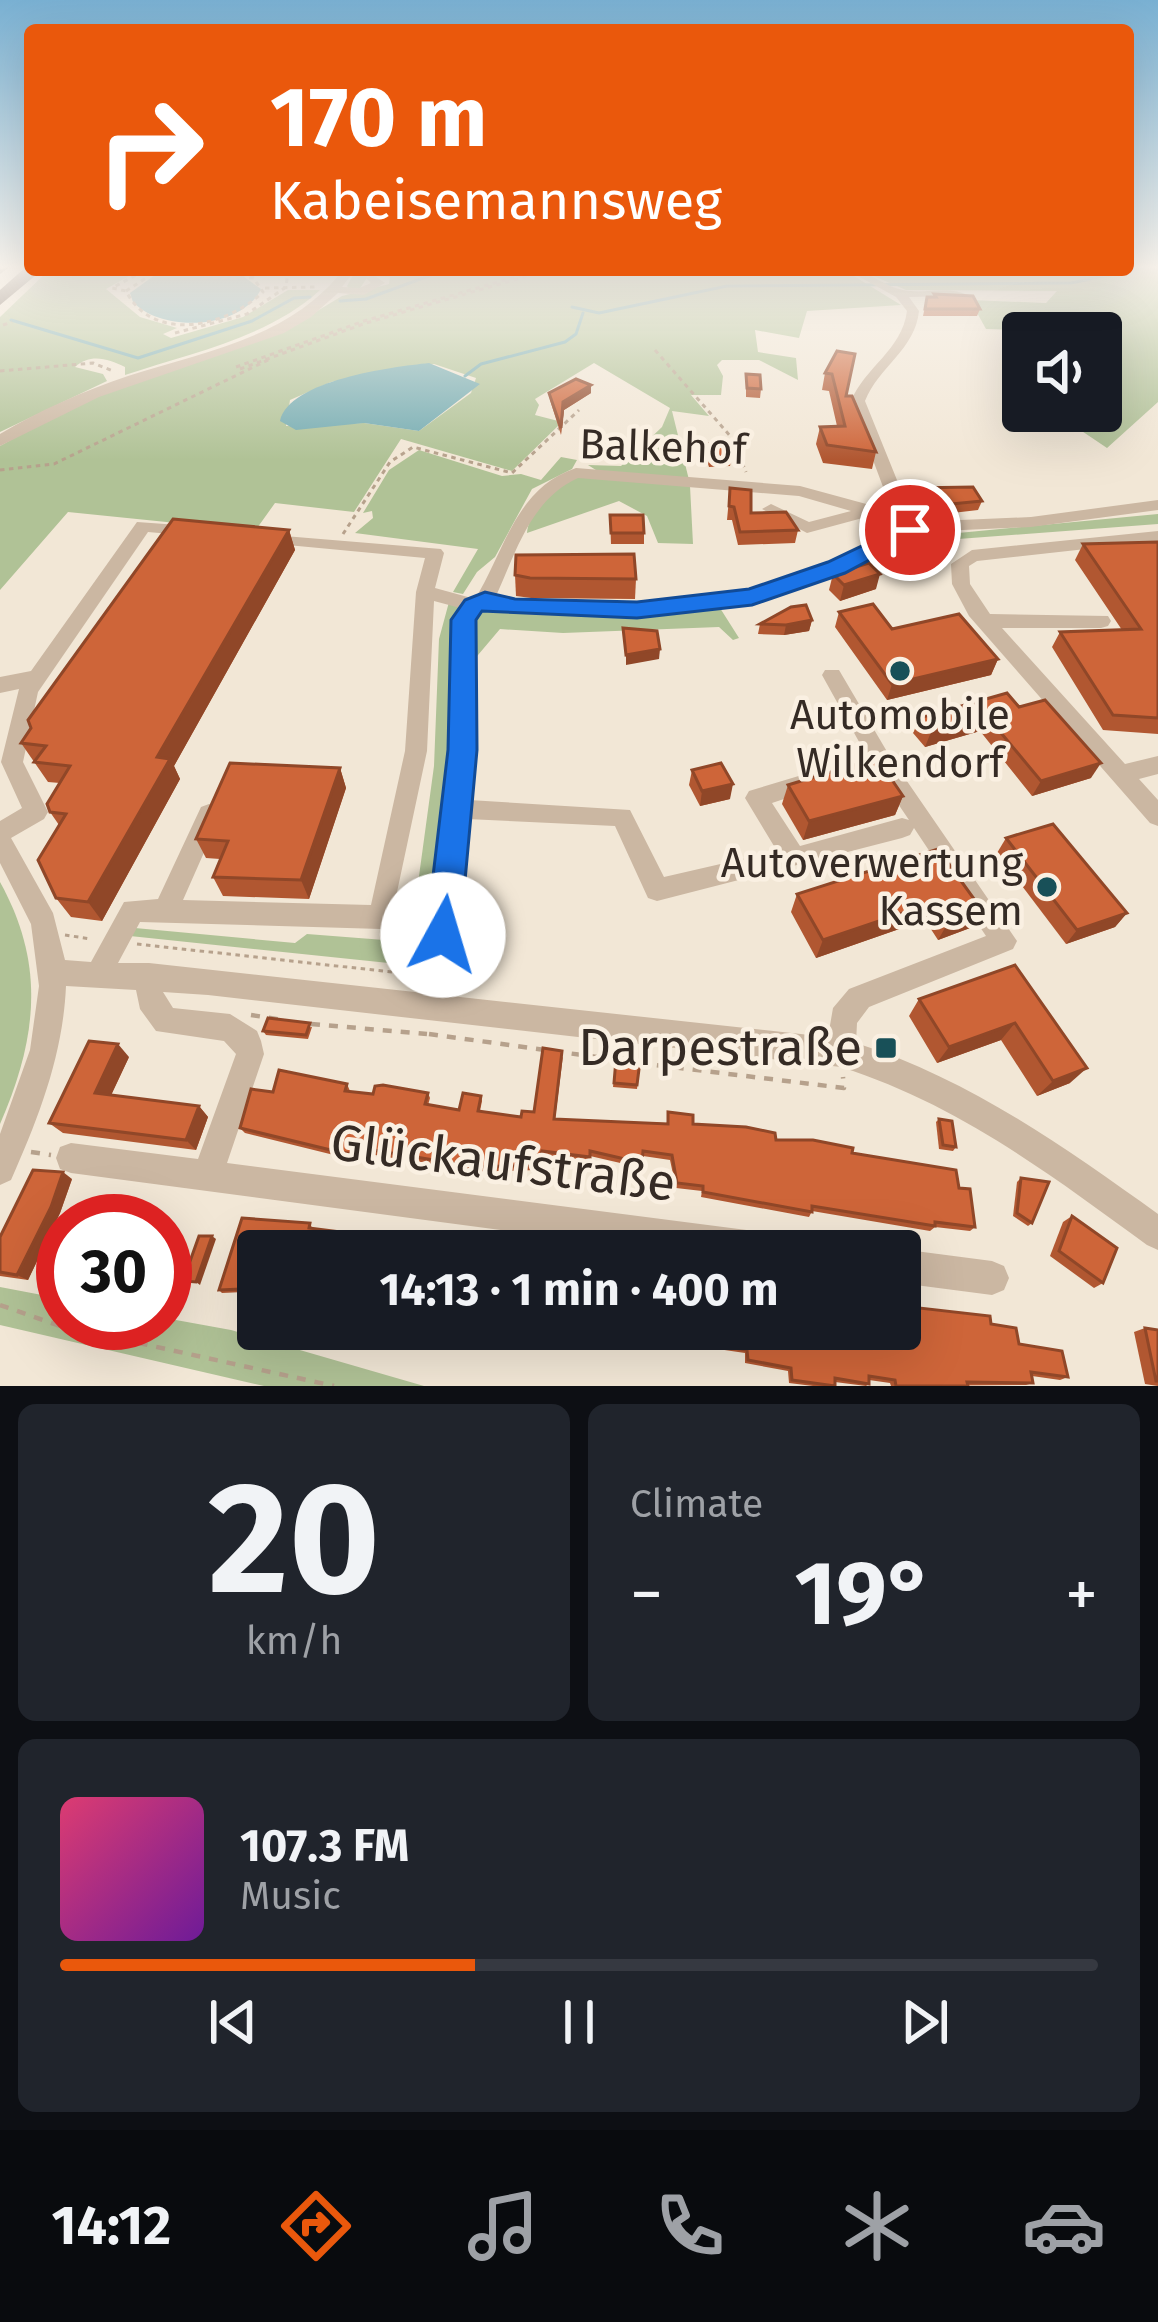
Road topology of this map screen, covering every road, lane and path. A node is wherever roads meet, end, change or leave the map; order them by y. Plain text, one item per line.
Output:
1 (185, 331) edge
2 (271, 331) edge
3 (347, 331) edge
4 (350, 331) edge
5 (910, 331) edge
6 (175, 333) dead end
7 (655, 350) dead end
8 (277, 353) junction
9 (238, 368) dead end
10 (0, 371) edge
11 (120, 383) junction
12 (579, 410) dead end
13 (0, 441) edge
14 (0, 470) edge
15 (755, 485) junction
16 (1158, 505) edge
17 (771, 509) edge
18 (869, 511) junction
19 (907, 525) junction
20 (207, 532) edge
21 (250, 536) edge
22 (1158, 536) edge
23 (336, 544) junction
24 (425, 592) junction
25 (479, 603) junction
26 (987, 621) junction
27 (1101, 622) dead end
28 (832, 675) dead end
29 (38, 677) junction
30 (0, 685) edge
31 (1158, 765) edge
32 (860, 767) junction
33 (1120, 774) junction
34 (220, 789) edge
35 (456, 809) junction
36 (1158, 816) edge
37 (902, 828) dead end
38 (0, 837) edge
39 (794, 858) junction
40 (165, 910) junction
41 (46, 932) junction
42 (115, 942) junction
43 (100, 971) junction
44 (53, 972) junction
45 (149, 976) junction
46 (435, 1005) junction
47 (243, 1014) dead end
48 (288, 1020) edge
49 (312, 1024) edge
50 (841, 1053) junction
51 (71, 1158) joint
52 (5, 1159) edge
53 (207, 1177) junction
54 (621, 1230) edge
55 (1158, 1234) edge
56 (921, 1269) edge
57 (992, 1278) dead end
58 (0, 1305) edge
59 (334, 1386) edge

1 - 6 path
2 - 11 street
3 - 8 path
4 - 8 path
5 - 19 street
7 - 15 path
8 - 9 path
8 - 14 path
10 - 11 path
11 - 13 street
12 - 23 path
15 - 18 street, Balkehof
15 - 25 street, Balkehof
16 - 19 street
17 - 18 street
18 - 19 street, Balkehof
19 - 25 street
20 - 29 street
21 - 23 street
22 - 26 street
23 - 24 street
24 - 25 street
24 - 40 street
25 - 35 street, Balkehof
26 - 27 street
26 - 33 street
28 - 32 street
29 - 30 street
29 - 38 street
31 - 33 street
32 - 39 street
32 - 50 street
33 - 36 street
34 - 40 street
35 - 39 street
35 - 46 street, Balkehof
37 - 39 street
38 - 41 street
40 - 42 street
41 - 42 path
41 - 44 street
42 - 43 street
42 - 46 path
43 - 44 street
43 - 45 street
44 - 52 street
45 - 46 street
45 - 53 street
46 - 49 path
46 - 50 street
46 - 50 path
47 - 48 path
50 - 55 street
51 - 52 path
51 - 53 street, Glückaufstraße
53 - 54 street, Glückaufstraße
56 - 57 street
58 - 59 path

